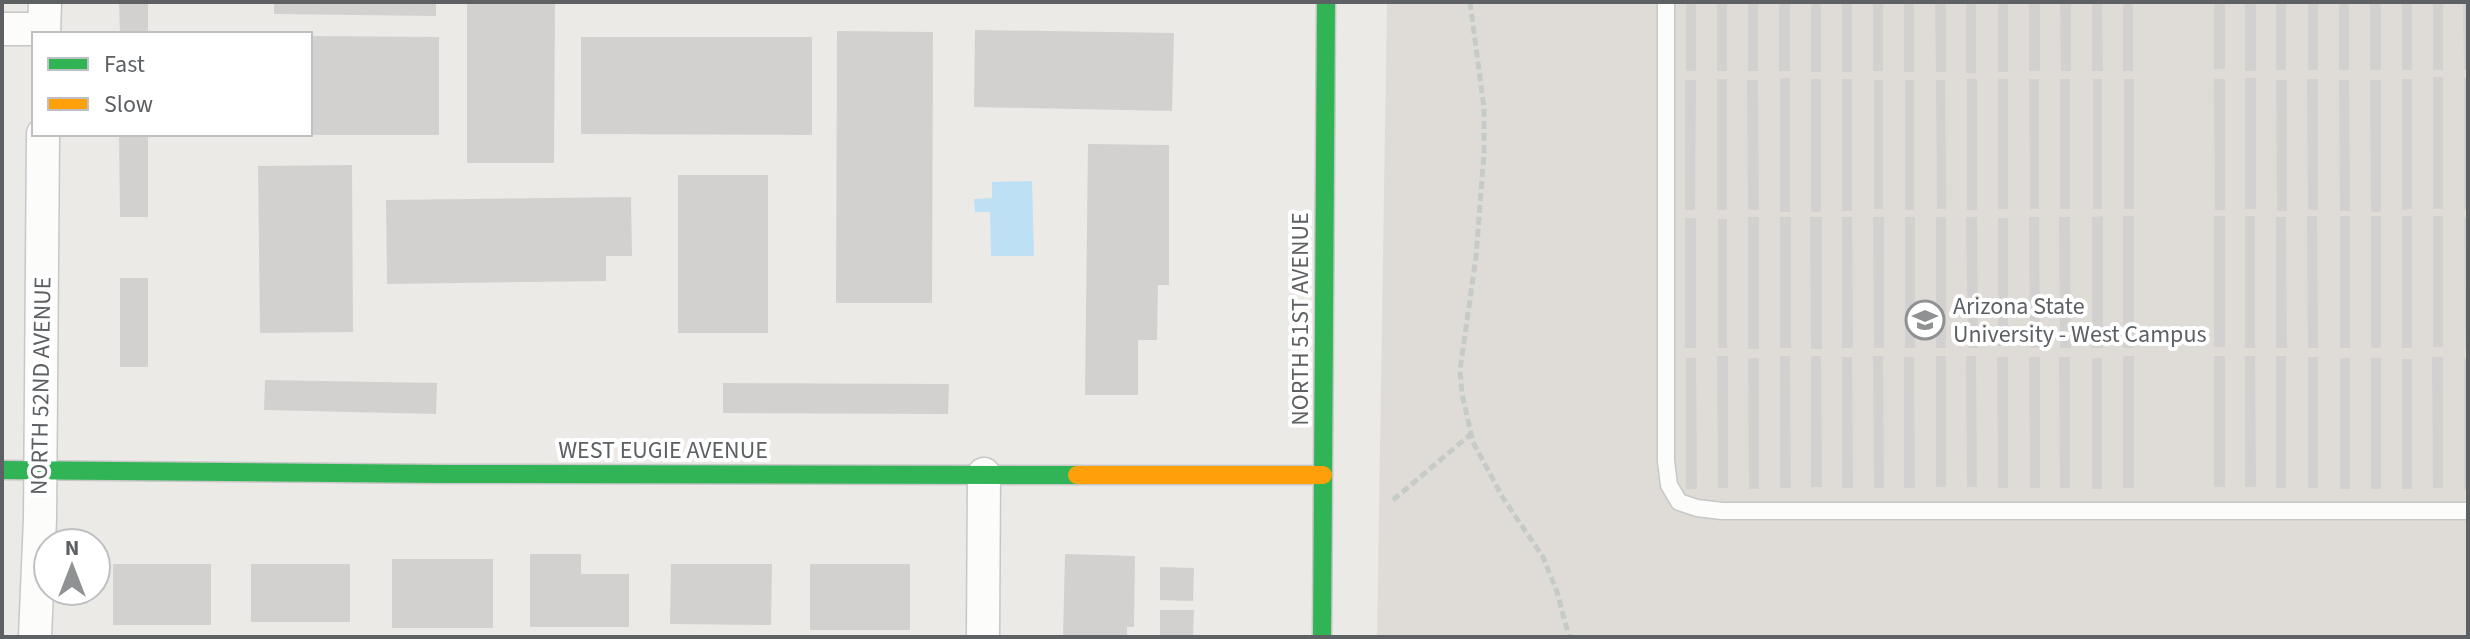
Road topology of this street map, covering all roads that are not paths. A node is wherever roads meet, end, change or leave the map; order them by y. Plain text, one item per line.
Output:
1 (1326, 2) edge
2 (1666, 2) edge
3 (45, 22) edge
4 (2, 29) edge
5 (43, 136) edge
6 (2, 470) edge
7 (40, 470) junction
8 (984, 474) junction
9 (1323, 475) junction
10 (2468, 511) edge
11 (35, 637) edge
12 (983, 637) edge
13 (1322, 637) edge

1 - 9 street, NORTH 51ST AVENUE
2 - 10 lane
3 - 4 street
5 - 7 street, NORTH 52ND AVENUE
6 - 7 street, WEST EUGIE AVENUE
7 - 8 street, WEST EUGIE AVENUE
7 - 11 street, NORTH 52ND AVENUE
8 - 9 street, WEST EUGIE AVENUE
8 - 12 street
9 - 13 street, NORTH 51ST AVENUE

